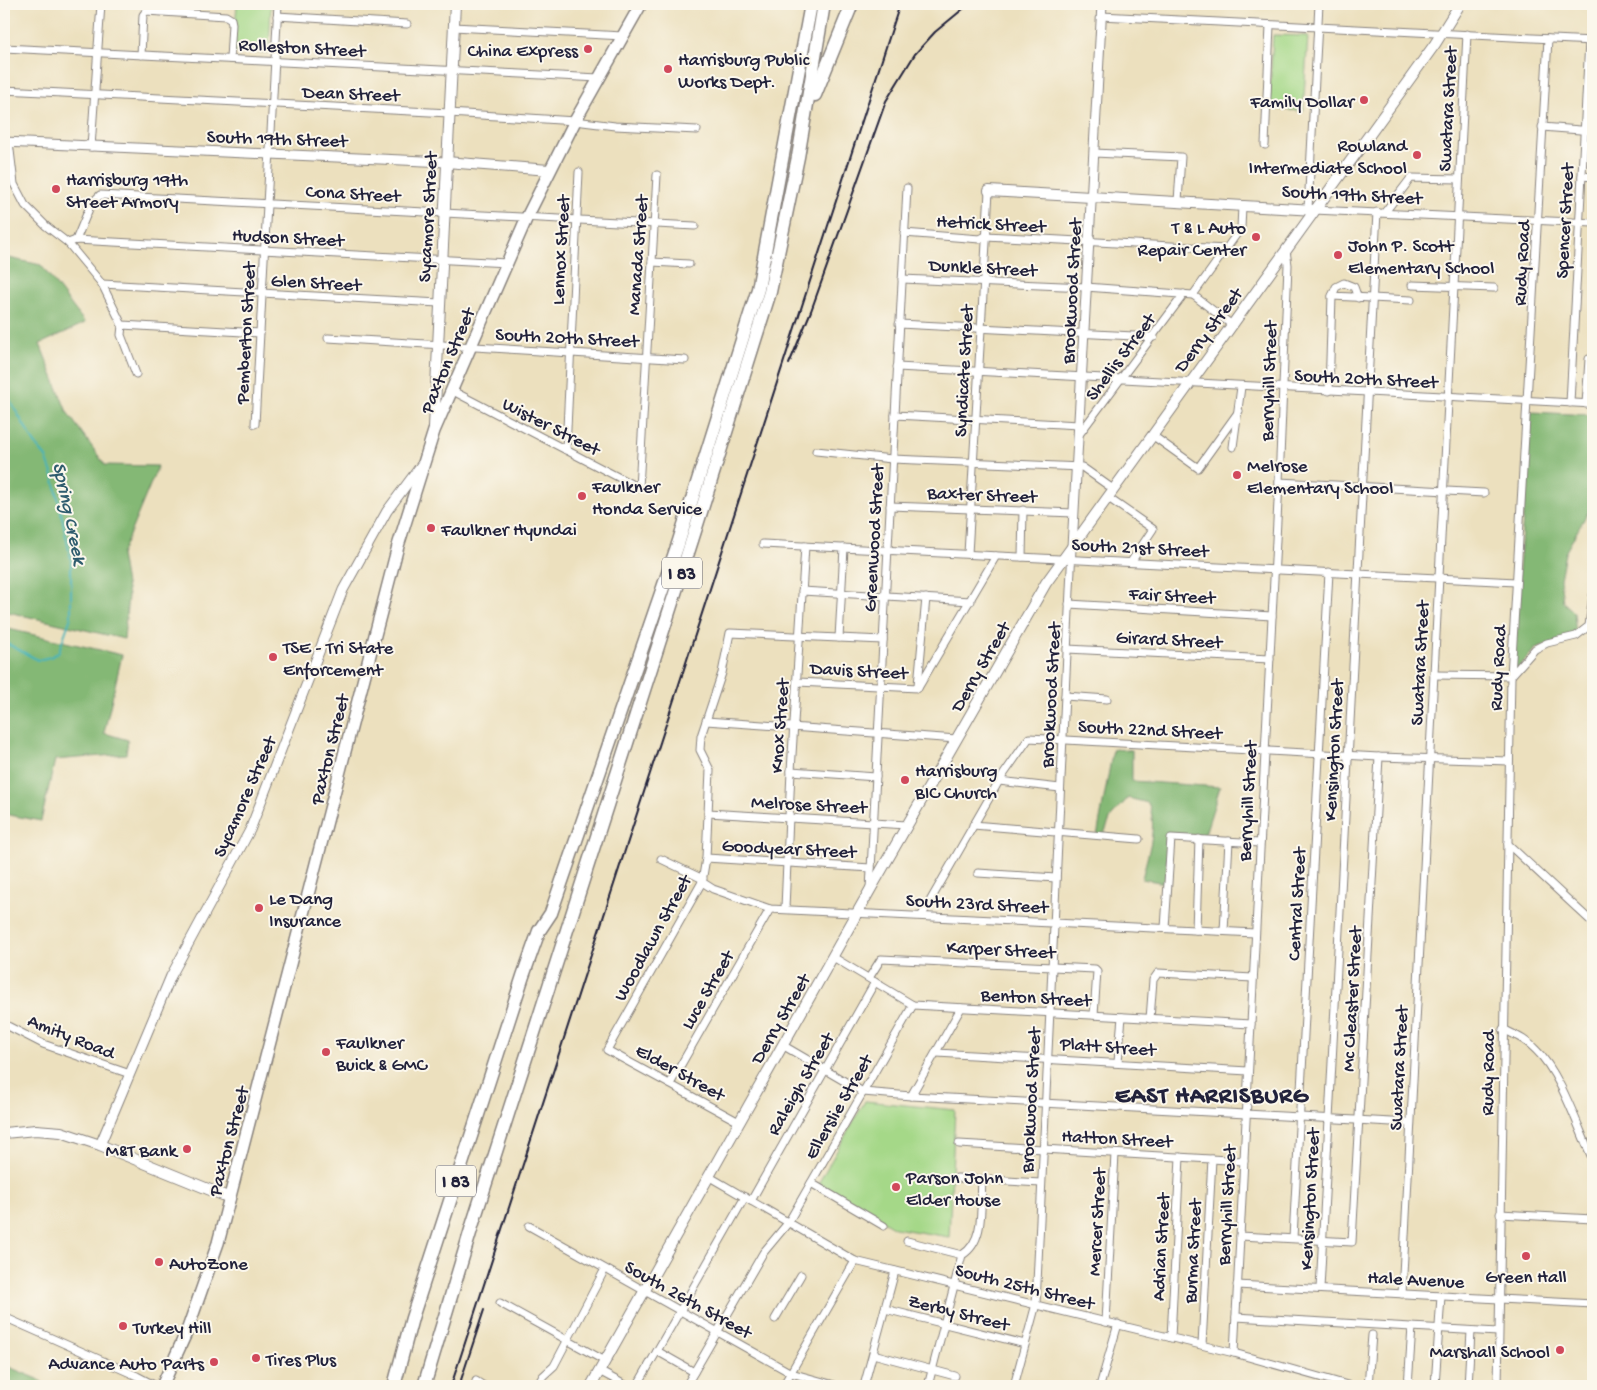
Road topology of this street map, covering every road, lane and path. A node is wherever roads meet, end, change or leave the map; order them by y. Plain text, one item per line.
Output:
1 (101, 4) edge
2 (278, 4) edge
3 (455, 4) edge
4 (641, 4) edge
5 (811, 4) edge
6 (824, 4) edge
7 (852, 4) edge
8 (1102, 4) edge
9 (1319, 4) edge
10 (1460, 4) edge
11 (277, 16) junction
12 (1101, 16) junction
13 (407, 24) dead end
14 (1270, 25) junction
15 (453, 27) junction
16 (1317, 27) junction
17 (1441, 33) junction
18 (1466, 34) junction
19 (623, 36) junction
20 (1548, 38) junction
21 (1591, 41) edge
22 (4, 48) edge
23 (98, 53) junction
24 (141, 55) junction
25 (230, 59) junction
26 (275, 62) junction
27 (451, 70) junction
28 (599, 78) junction
29 (1590, 81) edge
30 (4, 90) edge
31 (95, 96) junction
32 (272, 105) junction
33 (449, 113) junction
34 (575, 121) junction
35 (1542, 127) junction
36 (697, 130) dead end
37 (1584, 130) junction
38 (1593, 131) edge
39 (6, 142) edge
40 (1265, 145) dead end
41 (91, 147) junction
42 (1094, 153) junction
43 (270, 154) junction
44 (798, 158) junction
45 (446, 162) junction
46 (549, 170) junction
47 (579, 172) dead end
48 (657, 175) dead end
49 (1582, 176) junction
50 (1593, 177) edge
51 (1459, 179) junction
52 (907, 188) dead end
53 (988, 191) joint
54 (1091, 196) junction
55 (1178, 201) junction
56 (267, 204) junction
57 (1242, 206) junction
58 (1311, 209) junction
59 (1377, 212) junction
60 (1385, 212) junction
61 (444, 213) junction
62 (1457, 216) junction
63 (527, 217) junction
64 (577, 220) junction
65 (1538, 220) junction
66 (1579, 222) junction
67 (1593, 223) edge
68 (654, 224) junction
69 (694, 226) dead end
70 (904, 233) junction
71 (986, 236) junction
72 (76, 240) junction
73 (68, 243) junction
74 (1089, 243) junction
75 (1226, 249) junction
76 (1286, 250) junction
77 (264, 251) junction
78 (441, 260) junction
79 (652, 262) junction
80 (507, 263) junction
81 (689, 264) dead end
82 (902, 279) junction
83 (983, 283) junction
84 (102, 284) junction
85 (1412, 285) dead end
86 (1454, 286) junction
87 (1086, 287) junction
88 (1494, 288) dead end
89 (262, 294) junction
90 (1184, 294) junction
91 (1193, 295) junction
92 (1332, 296) junction
93 (1358, 298) junction
94 (1372, 298) junction
95 (1411, 300) dead end
96 (439, 303) junction
97 (899, 324) junction
98 (1232, 325) junction
99 (122, 326) junction
100 (981, 330) junction
101 (260, 333) junction
102 (1084, 333) junction
103 (1154, 337) junction
104 (328, 338) dead end
105 (437, 345) junction
106 (470, 347) junction
107 (570, 352) junction
108 (645, 357) junction
109 (1589, 359) dead end
110 (685, 360) dead end
111 (897, 367) junction
112 (978, 371) junction
113 (136, 374) dead end
114 (1081, 377) junction
115 (1122, 380) junction
116 (1188, 384) junction
117 (1241, 386) junction
118 (1284, 389) junction
119 (451, 390) junction
120 (1329, 391) junction
121 (1368, 393) junction
122 (1448, 397) junction
123 (1528, 401) junction
124 (1570, 403) junction
125 (1590, 404) edge
126 (1239, 410) junction
127 (894, 415) junction
128 (976, 420) junction
129 (255, 424) dead end
130 (1079, 425) junction
131 (434, 431) junction
132 (1152, 435) junction
133 (1078, 436) junction
134 (1233, 446) dead end
135 (566, 450) junction
136 (816, 451) dead end
137 (892, 459) junction
138 (973, 463) junction
139 (422, 464) junction
140 (1076, 467) junction
141 (1279, 482) junction
142 (1362, 486) junction
143 (639, 488) joint
144 (1443, 490) junction
145 (1484, 492) dead end
146 (1110, 493) junction
147 (890, 506) junction
148 (970, 509) junction
149 (1023, 510) junction
150 (1074, 513) junction
151 (763, 544) dead end
152 (805, 546) junction
153 (1072, 547) junction
154 (844, 548) junction
155 (888, 550) junction
156 (968, 554) junction
157 (996, 556) junction
158 (1022, 557) junction
159 (1067, 559) junction
160 (1131, 562) junction
161 (1274, 570) junction
162 (1329, 572) junction
163 (1358, 573) junction
164 (1439, 578) junction
165 (1516, 582) junction
166 (802, 591) junction
167 (841, 594) junction
168 (1593, 595) edge
169 (885, 596) junction
170 (926, 598) junction
171 (971, 601) junction
172 (1069, 604) junction
173 (1272, 616) junction
174 (1591, 628) edge
175 (800, 636) junction
176 (839, 638) junction
177 (883, 640) junction
178 (1067, 649) junction
179 (1270, 659) junction
180 (1434, 675) junction
181 (1511, 676) junction
182 (798, 682) junction
183 (880, 686) junction
184 (918, 688) junction
185 (1065, 696) junction
186 (1106, 699) dead end
187 (706, 721) junction
188 (794, 727) junction
189 (878, 734) junction
190 (957, 739) junction
191 (1063, 740) junction
192 (1264, 751) junction
193 (1319, 753) junction
194 (1348, 755) junction
195 (1379, 757) junction
196 (1430, 758) junction
197 (1509, 761) junction
198 (791, 771) junction
199 (876, 777) junction
200 (998, 781) junction
201 (1060, 788) junction
202 (708, 814) junction
203 (790, 818) junction
204 (873, 823) junction
205 (907, 825) junction
206 (973, 825) junction
207 (1058, 833) junction
208 (1139, 839) dead end
209 (1199, 839) junction
210 (1229, 841) junction
211 (1260, 843) junction
212 (1508, 844) junction
213 (1593, 852) edge
214 (706, 858) junction
215 (661, 859) dead end
216 (788, 863) junction
217 (871, 868) junction
218 (978, 874) dead end
219 (1056, 878) junction
220 (1593, 879) edge
221 (703, 881) junction
222 (870, 890) junction
223 (785, 908) junction
224 (770, 909) junction
225 (858, 912) junction
226 (922, 915) junction
227 (1054, 922) junction
228 (1593, 923) edge
229 (1165, 928) junction
230 (1196, 930) junction
231 (1224, 932) junction
232 (1255, 933) junction
233 (833, 957) junction
234 (1052, 967) junction
235 (1253, 978) junction
236 (872, 980) junction
237 (913, 1005) junction
238 (961, 1008) junction
239 (1050, 1012) junction
240 (1094, 1015) junction
241 (1122, 1017) junction
242 (1150, 1019) junction
243 (4, 1024) edge
244 (1250, 1024) junction
245 (1503, 1029) junction
246 (784, 1046) junction
247 (607, 1050) joint
248 (937, 1053) junction
249 (1048, 1058) junction
250 (1118, 1062) junction
251 (825, 1070) junction
252 (1248, 1071) junction
253 (130, 1074) junction
254 (670, 1084) junction
255 (863, 1092) junction
256 (911, 1096) junction
257 (1045, 1103) junction
258 (1246, 1115) junction
259 (1299, 1117) junction
260 (1329, 1118) junction
261 (1360, 1120) junction
262 (739, 1122) junction
263 (1410, 1123) junction
264 (4, 1133) edge
265 (959, 1144) dead end
266 (100, 1145) junction
267 (1043, 1149) junction
268 (1115, 1154) junction
269 (1180, 1158) junction
270 (1212, 1160) junction
271 (1593, 1160) edge
272 (1244, 1161) junction
273 (708, 1176) junction
274 (957, 1178) dead end
275 (982, 1179) junction
276 (811, 1183) junction
277 (1041, 1183) junction
278 (230, 1198) junction
279 (748, 1199) junction
280 (1500, 1214) junction
281 (1593, 1219) edge
282 (788, 1223) junction
283 (529, 1226) dead end
284 (884, 1226) dead end
285 (1240, 1236) junction
286 (1293, 1238) junction
287 (1323, 1239) junction
288 (907, 1241) dead end
289 (962, 1255) junction
290 (855, 1261) junction
291 (605, 1269) junction
292 (895, 1271) junction
293 (801, 1276) dead end
294 (955, 1284) junction
295 (1237, 1285) junction
296 (1320, 1289) junction
297 (643, 1291) junction
298 (1402, 1294) junction
299 (1441, 1296) junction
300 (1499, 1299) junction
301 (500, 1303) dead end
302 (1036, 1304) junction
303 (1593, 1304) edge
304 (884, 1309) junction
305 (680, 1311) junction
306 (4, 1317) edge
307 (1236, 1317) junction
308 (775, 1319) dead end
309 (1106, 1322) junction
310 (945, 1324) junction
311 (1118, 1324) junction
312 (1412, 1327) junction
313 (1439, 1329) junction
314 (1471, 1331) junction
315 (717, 1332) junction
316 (1498, 1332) junction
317 (1372, 1335) dead end
318 (1171, 1338) junction
319 (568, 1340) junction
320 (1025, 1344) junction
321 (1202, 1345) junction
322 (657, 1351) junction
323 (1234, 1353) junction
324 (873, 1354) junction
325 (605, 1361) junction
326 (599, 1371) junction
327 (932, 1371) junction
328 (694, 1372) junction
329 (791, 1373) junction
330 (955, 1376) dead end
331 (476, 1381) dead end
332 (156, 1386) edge
333 (162, 1386) edge
334 (394, 1386) edge
335 (424, 1386) edge
336 (484, 1386) edge
337 (537, 1386) edge
338 (591, 1386) edge
339 (627, 1386) edge
340 (637, 1386) edge
341 (686, 1386) edge
342 (783, 1386) edge
343 (838, 1386) edge
344 (864, 1386) edge
345 (928, 1386) edge
346 (1014, 1386) edge
347 (1100, 1386) edge
348 (1351, 1386) edge
349 (1368, 1386) edge
350 (1408, 1386) edge
351 (1435, 1386) edge
352 (1468, 1386) edge
353 (1498, 1386) edge

1 - 23 street
2 - 11 street, Pemberton Street
3 - 15 main road, Sycamore Street
4 - 19 main road, Paxton Street
5 - 334 highway, I 83
6 - 44 highway, I 83
7 - 44 highway
8 - 12 street, Brookwood Street
9 - 16 street
10 - 17 main road, Derry Street
11 - 13 street
11 - 26 street, Pemberton Street
12 - 14 street
12 - 42 street, Brookwood Street
14 - 16 street
14 - 40 street
15 - 19 street
15 - 27 main road, Sycamore Street
16 - 17 street
16 - 58 street
17 - 18 street
17 - 58 main road, Derry Street
18 - 20 street
18 - 51 street, Swatara Street
19 - 28 main road, Paxton Street
20 - 21 street
20 - 35 street, Rudy Road
21 - 29 street, Spencer Street
22 - 23 street, Rolleston Street
23 - 24 street, Rolleston Street
23 - 31 street
24 - 25 street, Rolleston Street
24 - 25 street
25 - 26 street, Rolleston Street
26 - 27 street, Rolleston Street
26 - 32 street, Pemberton Street
27 - 28 street, Rolleston Street
27 - 33 main road, Sycamore Street
28 - 34 main road, Paxton Street
29 - 37 street, Spencer Street
30 - 31 street, Dean Street
31 - 32 street, Dean Street
31 - 41 street
32 - 33 street, Dean Street
32 - 43 street, Pemberton Street
33 - 34 street, Dean Street
33 - 45 main road, Sycamore Street
34 - 36 street, Dean Street
34 - 46 main road, Paxton Street
35 - 37 street
35 - 65 street, Rudy Road
37 - 38 street
37 - 49 street, Spencer Street
39 - 41 street, South 19th Street
39 - 73 street
41 - 43 street, South 19th Street
42 - 54 street, Brookwood Street
42 - 55 street
43 - 45 street, South 19th Street
43 - 56 street, Pemberton Street
44 - 335 highway, I 83
45 - 46 main road, South 19th Street
45 - 61 main road, Sycamore Street
46 - 63 main road, Paxton Street
47 - 64 street, Lennox Street
48 - 68 street, Manada Street
49 - 50 street
49 - 66 street, Spencer Street
51 - 60 street
51 - 62 street, Swatara Street
52 - 70 street, Greenwood Street
53 - 54 main road, South 19th Street
53 - 71 street, Syndicate Street
54 - 55 main road, South 19th Street
54 - 74 street, Brookwood Street
55 - 57 main road, South 19th Street
56 - 61 street, Cona Street
56 - 72 street, Cona Street
56 - 77 street, Pemberton Street
57 - 58 main road, South 19th Street
57 - 75 street
58 - 59 street, South 19th Street
58 - 76 main road, Derry Street
59 - 60 street, South 19th Street
59 - 94 street, Kensington Street
60 - 62 street, South 19th Street
61 - 63 street, Cona Street
61 - 78 main road, Sycamore Street
62 - 65 street, South 19th Street
62 - 86 street, Swatara Street
63 - 64 street, Cona Street
63 - 80 main road, Paxton Street
64 - 68 street, Cona Street
64 - 107 street, Lennox Street
65 - 66 street, South 19th Street
65 - 123 street, Rudy Road
66 - 67 street, South 19th Street
66 - 124 street, Spencer Street
68 - 69 street, Cona Street
68 - 79 street, Manada Street
70 - 71 street, Hetrick Street
70 - 82 street, Greenwood Street
71 - 74 street, Hetrick Street
71 - 83 street, Syndicate Street
72 - 73 street, Hudson Street
72 - 77 street, Hudson Street
73 - 84 street
74 - 75 street, Hetrick Street
74 - 87 street, Brookwood Street
75 - 91 street
76 - 98 main road, Derry Street
76 - 118 street, Berryhill Street
77 - 78 street, Hudson Street
77 - 89 street, Pemberton Street
78 - 80 street, Hudson Street
78 - 96 main road, Sycamore Street
79 - 81 street
79 - 108 street, Manada Street
80 - 106 main road, Paxton Street
82 - 83 street, Dunkle Street
82 - 97 street, Greenwood Street
83 - 87 street, Dunkle Street
83 - 100 street, Syndicate Street
84 - 89 street, Glen Street
84 - 99 street
85 - 86 street
86 - 88 street
86 - 122 street, Swatara Street
87 - 90 street, Dunkle Street
87 - 102 street, Brookwood Street
89 - 96 street, Glen Street
89 - 101 street, Pemberton Street
90 - 91 street, Dunkle Street
90 - 103 street, Shellis Street
91 - 98 street
92 - 93 street
92 - 93 street
92 - 120 street
93 - 94 street
94 - 95 street
94 - 121 street, Kensington Street
96 - 105 main road, Sycamore Street
97 - 100 street
97 - 111 street, Greenwood Street
98 - 116 main road, Derry Street
99 - 101 street
99 - 113 street
100 - 102 street
100 - 112 street, Syndicate Street
101 - 129 street, Pemberton Street
102 - 103 street
102 - 114 street, Brookwood Street
103 - 115 street, Shellis Street
104 - 105 street, South 20th Street
105 - 106 street, South 20th Street
105 - 131 main road, Sycamore Street
106 - 107 street, South 20th Street
106 - 119 main road, Paxton Street
107 - 108 street, South 20th Street
107 - 135 street, Lennox Street
108 - 110 street, South 20th Street
108 - 143 street, Manada Street
109 - 125 street
111 - 112 street, South 20th Street
111 - 127 street, Greenwood Street
112 - 114 street, South 20th Street
112 - 128 street, Syndicate Street
114 - 115 street, South 20th Street
114 - 130 street, Brookwood Street
115 - 116 street, South 20th Street
115 - 133 street, Shellis Street
116 - 117 street, South 20th Street
116 - 132 main road, Derry Street
117 - 118 street, South 20th Street
117 - 126 street
118 - 120 street, South 20th Street
118 - 141 street, Berryhill Street
119 - 131 main road, Paxton Street
119 - 135 street, Wister Street
120 - 121 street, South 20th Street
121 - 122 street, South 20th Street
121 - 142 street, Kensington Street
122 - 123 street, South 20th Street
122 - 144 street, Swatara Street
123 - 124 street, South 20th Street
123 - 165 street, Rudy Road
124 - 125 street, South 20th Street
126 - 132 street
126 - 134 street
127 - 128 street
127 - 137 street, Greenwood Street
128 - 130 street
128 - 138 street, Syndicate Street
130 - 133 street, Brookwood Street
131 - 139 main road, Paxton Street
132 - 146 main road, Derry Street
133 - 140 street, Brookwood Street
135 - 143 street, Wister Street
136 - 137 street
137 - 138 street
137 - 147 street, Greenwood Street
138 - 140 street
138 - 148 street, Syndicate Street
139 - 253 street, Sycamore Street
139 - 278 main road, Paxton Street
140 - 146 street
140 - 150 street, Brookwood Street
141 - 142 street
141 - 161 street, Berryhill Street
142 - 144 street
142 - 163 street, Kensington Street
144 - 145 street
144 - 164 street, Swatara Street
146 - 153 main road, Derry Street
146 - 160 street
147 - 148 street, Baxter Street
147 - 155 street, Greenwood Street
148 - 149 street, Baxter Street
148 - 156 street, Syndicate Street
149 - 150 street, Baxter Street
149 - 158 street
150 - 153 street, Brookwood Street
151 - 152 street, South 21st Street
152 - 154 street, South 21st Street
152 - 166 street, Knox Street
153 - 159 main road, Derry Street
154 - 155 street, South 21st Street
154 - 167 street
155 - 156 street, South 21st Street
155 - 169 street, Greenwood Street
156 - 157 street, South 21st Street
157 - 158 street, South 21st Street
157 - 171 street
158 - 159 street, South 21st Street
159 - 160 street, South 21st Street
159 - 172 street, Brookwood Street
159 - 190 main road, Derry Street
160 - 161 street, South 21st Street
161 - 162 street, South 21st Street
161 - 173 street, Berryhill Street
162 - 163 street, South 21st Street
162 - 193 street, Central Street
163 - 164 street, South 21st Street
163 - 194 street, Kensington Street
164 - 165 street, South 21st Street
164 - 180 street, Swatara Street
165 - 181 street, Rudy Road
166 - 167 street
166 - 175 street, Knox Street
167 - 169 street
167 - 176 street
168 - 174 street
169 - 170 street
169 - 177 street, Greenwood Street
170 - 171 street
170 - 184 street
171 - 184 street
172 - 173 street, Fair Street
172 - 178 street, Brookwood Street
173 - 179 street, Berryhill Street
174 - 181 street
175 - 176 street
175 - 182 street, Knox Street
175 - 187 street, Woodlawn Street
176 - 177 street
177 - 183 street, Greenwood Street
178 - 179 street, Girard Street
178 - 185 street, Brookwood Street
179 - 192 street, Berryhill Street
180 - 181 street
180 - 196 street, Swatara Street
181 - 197 street, Rudy Road
182 - 183 street, Davis Street
182 - 188 street, Knox Street
183 - 184 street, Davis Street
183 - 189 street, Greenwood Street
185 - 186 street
185 - 191 street, Brookwood Street
187 - 188 street
187 - 202 street, Woodlawn Street
188 - 189 street
188 - 198 street, Knox Street
189 - 190 street
189 - 199 street, Greenwood Street
190 - 205 main road, Derry Street
191 - 192 street, South 22nd Street
191 - 200 street, South 22nd Street
191 - 201 street, Brookwood Street
192 - 193 street, South 22nd Street
192 - 211 street, Berryhill Street
193 - 194 street, South 22nd Street
193 - 259 street, Central Street
194 - 195 street, South 22nd Street
194 - 260 street, Kensington Street
195 - 196 street, South 22nd Street
195 - 261 street, Mc Cleaster Street
196 - 197 street, South 22nd Street
196 - 263 street, Swatara Street
197 - 212 street, Rudy Road
198 - 199 street
198 - 203 street, Knox Street
199 - 204 street, Greenwood Street
200 - 201 street
200 - 206 street
201 - 207 street, Brookwood Street
202 - 203 street, Melrose Street
202 - 214 street, Woodlawn Street
203 - 204 street, Melrose Street
203 - 216 street, Knox Street
204 - 205 street, Melrose Street
204 - 217 street, Greenwood Street
205 - 222 main road, Derry Street
206 - 207 street
206 - 226 street
207 - 208 street
207 - 219 street, Brookwood Street
209 - 210 street
209 - 229 street
209 - 230 street
210 - 211 street
210 - 231 street
211 - 232 street, Berryhill Street
212 - 228 street
212 - 245 street, Rudy Road
213 - 220 street
214 - 216 street, Goodyear Street
214 - 221 street, Woodlawn Street
215 - 221 street, South 23rd Street
216 - 217 street, Goodyear Street
216 - 223 street, Knox Street
217 - 222 street, Greenwood Street
218 - 219 street
219 - 227 street, Brookwood Street
221 - 224 street, South 23rd Street
221 - 247 street, Woodlawn Street
222 - 225 main road, Derry Street
223 - 224 street, South 23rd Street
223 - 225 street, South 23rd Street
224 - 254 street, Luce Street
225 - 226 street, South 23rd Street
225 - 233 main road, Derry Street
226 - 227 street, South 23rd Street
227 - 229 street, South 23rd Street
227 - 234 street, Brookwood Street
229 - 230 street, South 23rd Street
230 - 231 street, South 23rd Street
231 - 232 street, South 23rd Street
232 - 235 street, Berryhill Street
233 - 236 street, Benton Street
233 - 246 main road, Derry Street
234 - 236 street, Karper Street
234 - 239 street, Brookwood Street
234 - 240 street, Karper Street
235 - 242 street
235 - 244 street, Berryhill Street
236 - 237 street, Benton Street
236 - 251 street, Raleigh Street
237 - 238 street, Benton Street
237 - 255 street, Ellerslie Street
238 - 239 street, Benton Street
238 - 248 street
239 - 240 street, Benton Street
239 - 249 street, Brookwood Street
240 - 241 street, Benton Street
241 - 242 street, Benton Street
241 - 250 street
242 - 244 street, Benton Street
243 - 253 street, Amity Road
244 - 252 street, Berryhill Street
245 - 271 street
245 - 280 street, Rudy Road
246 - 251 street
246 - 262 main road, Derry Street
247 - 254 street, Elder Street
248 - 249 street, Platt Street
248 - 256 street
249 - 250 street, Platt Street
249 - 257 street, Brookwood Street
250 - 252 street, Platt Street
251 - 255 street
251 - 279 street, Raleigh Street
252 - 258 street, Berryhill Street
253 - 266 street, Sycamore Street
254 - 262 street, Elder Street
255 - 256 street
255 - 276 street, Ellerslie Street
256 - 257 street
257 - 258 street
257 - 267 street, Brookwood Street
258 - 259 street
258 - 272 street, Berryhill Street
259 - 260 street
259 - 286 street, Central Street
260 - 261 street
260 - 287 street, Kensington Street
261 - 263 street
261 - 287 street, Mc Cleaster Street
262 - 273 main road, Derry Street
263 - 298 street, Swatara Street
264 - 266 main road
265 - 267 street, Hatton Street
266 - 278 main road
267 - 268 street, Hatton Street
267 - 277 street, Brookwood Street
268 - 269 street, Hatton Street
268 - 309 street, Mercer Street
269 - 270 street, Hatton Street
269 - 318 street, Adrian Street
270 - 272 street, Hatton Street
270 - 321 street, Burma Street
272 - 285 street, Berryhill Street
273 - 279 street, South 25th Street
273 - 297 main road, Derry Street
274 - 275 street
275 - 277 street
275 - 289 street
276 - 282 street, Ellerslie Street
276 - 284 street
277 - 302 street, Brookwood Street
278 - 333 main road, Paxton Street
279 - 282 street, South 25th Street
279 - 305 street, Raleigh Street
280 - 281 street
280 - 300 street, Rudy Road
282 - 290 street, South 25th Street
282 - 315 street
283 - 291 street, South 26th Street
285 - 286 street
285 - 295 street, Berryhill Street
286 - 287 street
287 - 296 street, Kensington Street
288 - 289 street
289 - 294 street
290 - 292 street, South 25th Street
290 - 329 street
291 - 297 street, South 26th Street
291 - 319 street
292 - 294 street, South 25th Street
292 - 304 street
293 - 308 street
294 - 302 street, South 25th Street
294 - 310 street
295 - 296 street, Hale Avenue
295 - 307 street, Berryhill Street
296 - 298 street, Hale Avenue
297 - 305 street, South 26th Street
297 - 325 main road, Derry Street
298 - 299 street, Hale Avenue
299 - 300 street, Hale Avenue
299 - 313 street
300 - 303 street, Hale Avenue
300 - 316 street, Rudy Road
301 - 319 street
302 - 309 street, South 25th Street
302 - 320 street, Brookwood Street
304 - 310 street, Zerby Street
304 - 324 street
305 - 315 street, South 26th Street
305 - 322 street, Raleigh Street
306 - 332 street
307 - 312 street
307 - 323 street, Berryhill Street
309 - 311 street, South 25th Street
310 - 320 street, Zerby Street
310 - 327 street
311 - 318 street, South 25th Street
311 - 347 street
312 - 313 street
312 - 350 street
313 - 314 street
313 - 351 street
314 - 316 street
314 - 352 street
315 - 328 street
315 - 329 street, South 26th Street
316 - 353 street, Rudy Road
317 - 349 street
318 - 321 street, South 25th Street
319 - 325 street
319 - 337 street
320 - 346 street, Brookwood Street
321 - 323 street, South 25th Street
322 - 328 street
322 - 340 street, Raleigh Street
323 - 348 street, South 25th Street
324 - 327 street
324 - 344 street
325 - 326 main road, Derry Street
326 - 338 main road, Derry Street
326 - 339 street
327 - 330 street
327 - 345 street
328 - 341 street
329 - 342 street
329 - 343 street, South 26th Street
331 - 336 street

